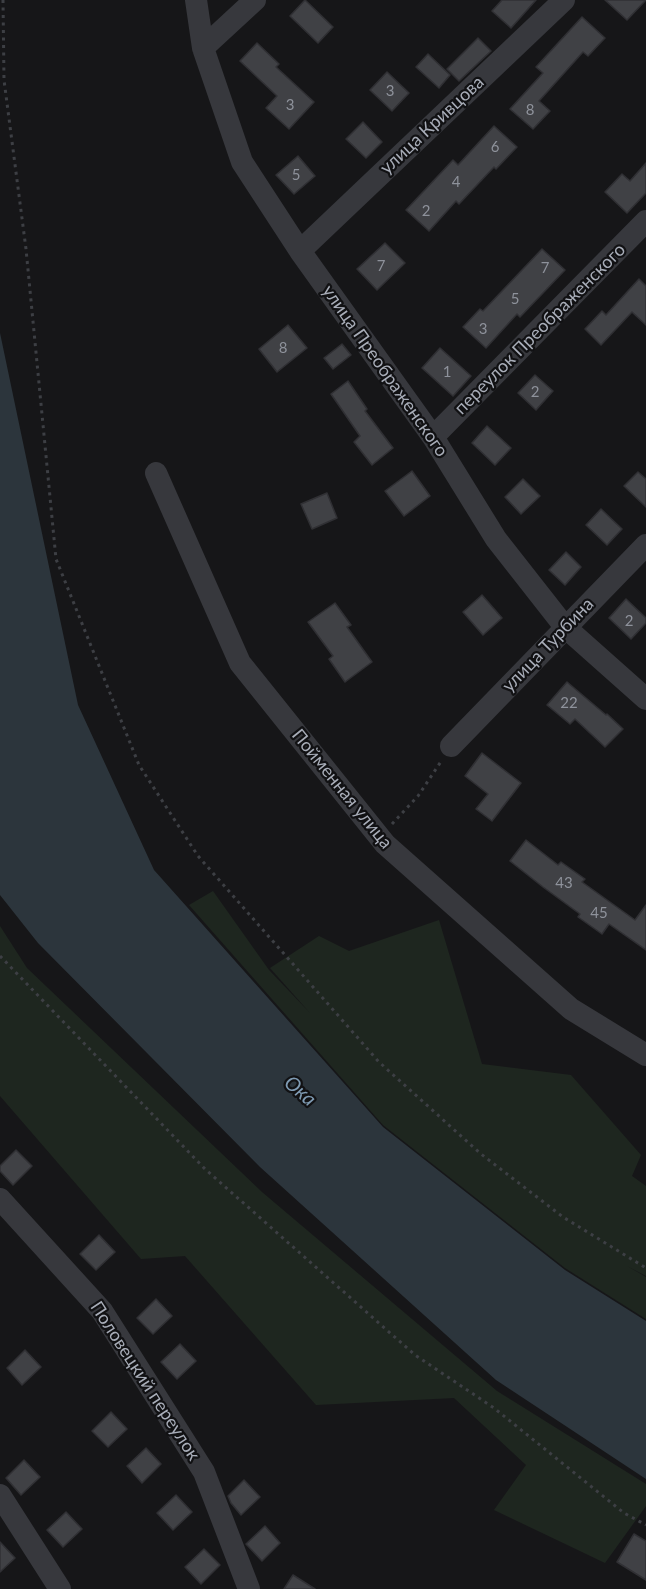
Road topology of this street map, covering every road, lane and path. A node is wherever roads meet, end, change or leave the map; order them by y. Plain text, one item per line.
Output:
1 (3, 0) edge
2 (196, 0) edge
3 (255, 0) edge
4 (564, 0) edge
5 (203, 48) junction
6 (646, 221) edge
7 (300, 251) junction
8 (433, 436) junction
9 (156, 473) dead end
10 (646, 545) edge
11 (565, 627) junction
12 (646, 699) edge
13 (451, 746) joint
14 (380, 837) junction
15 (0, 956) edge
16 (646, 1055) edge
17 (0, 1199) edge
18 (646, 1268) edge
19 (0, 1495) edge
20 (646, 1525) edge
21 (60, 1589) edge
22 (249, 1589) edge

1 - 18 path
2 - 5 street, улица Преображенского
3 - 5 street
4 - 7 street, улица Кривцова
5 - 7 street, улица Преображенского
6 - 8 street, переулок Преображенского
7 - 8 street, улица Преображенского
8 - 11 street, улица Преображенского
9 - 14 street, Пойменная улица
10 - 11 street, улица Турбина
11 - 12 street, улица Преображенского
11 - 13 street, улица Турбина
13 - 14 path
14 - 16 street, Пойменная улица
15 - 20 path
17 - 22 street, Половецкий переулок
19 - 21 street

